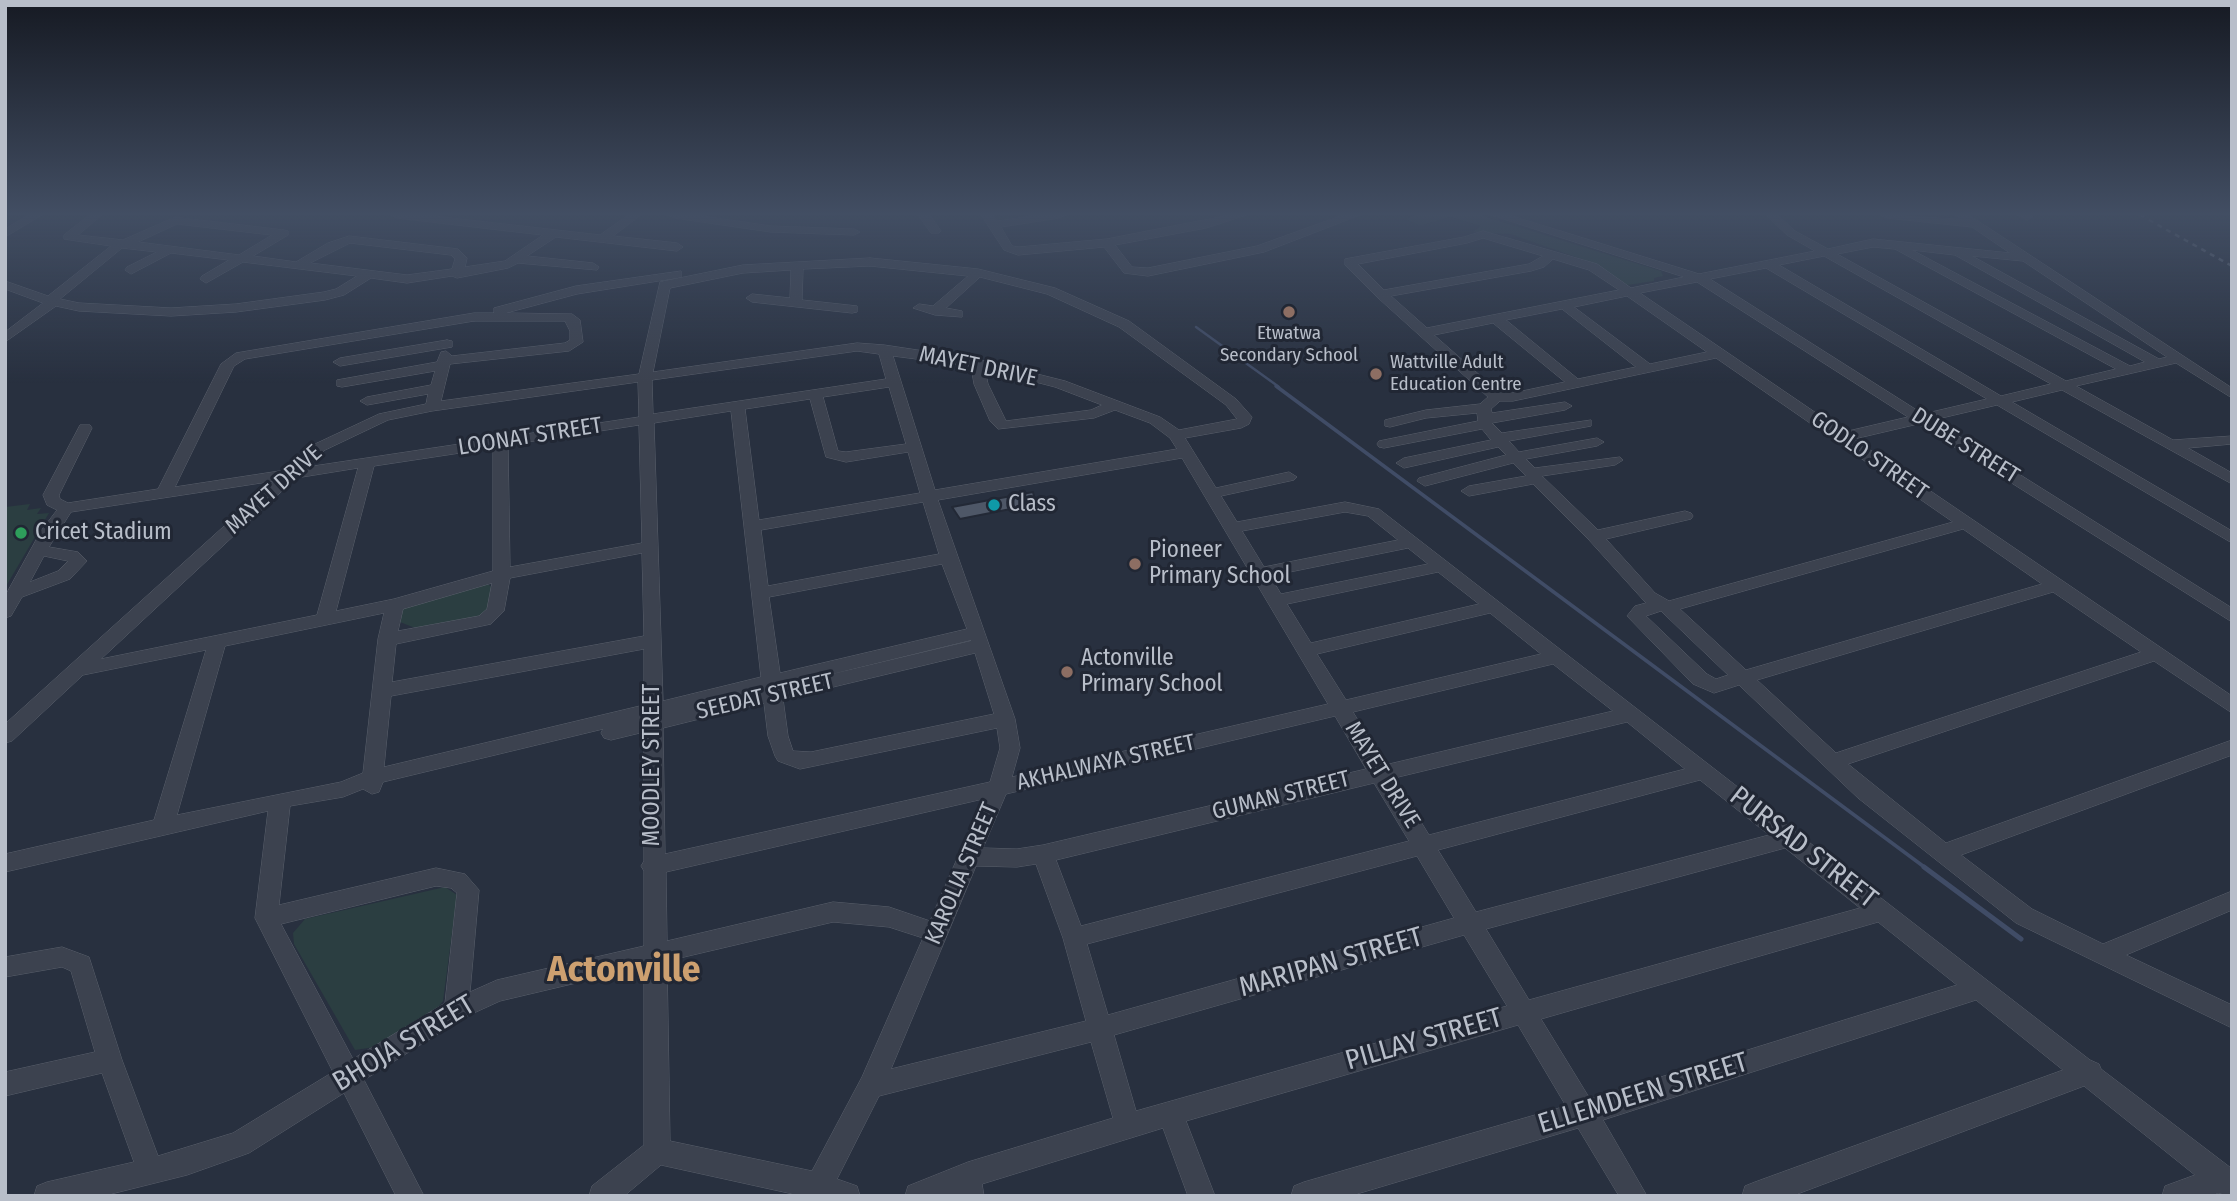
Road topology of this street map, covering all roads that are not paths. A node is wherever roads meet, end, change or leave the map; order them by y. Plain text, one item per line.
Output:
1 (89, 271) edge
2 (221, 271) edge
3 (332, 271) edge
4 (458, 271) edge
5 (473, 271) edge
6 (730, 271) edge
7 (737, 271) edge
8 (797, 271) edge
9 (961, 271) edge
10 (1356, 271) edge
11 (1509, 271) edge
12 (1599, 271) edge
13 (1677, 271) edge
14 (1733, 271) edge
15 (1780, 271) edge
16 (1860, 271) edge
17 (1942, 271) edge
18 (1992, 271) edge
19 (2048, 271) edge
20 (978, 273) junction
21 (457, 274) junction
22 (368, 275) junction
23 (1699, 278) junction
24 (206, 279) dead end
25 (5, 285) edge
26 (1629, 292) junction
27 (1381, 294) junction
28 (752, 298) dead end
29 (52, 302) junction
30 (796, 303) junction
31 (1564, 305) junction
32 (919, 308) dead end
33 (852, 310) dead end
34 (935, 311) junction
35 (957, 314) dead end
36 (482, 317) junction
37 (1494, 318) junction
38 (452, 321) junction
39 (1424, 332) junction
40 (5, 338) edge
41 (447, 344) junction
42 (884, 349) junction
43 (1719, 354) junction
44 (2180, 358) junction
45 (340, 362) dead end
46 (445, 363) junction
47 (977, 363) junction
48 (2157, 363) junction
49 (1648, 369) junction
50 (2126, 369) junction
51 (645, 378) junction
52 (895, 382) junction
53 (342, 383) dead end
54 (1575, 383) junction
55 (2065, 385) junction
56 (438, 388) junction
57 (815, 393) junction
58 (2232, 394) edge
59 (367, 401) dead end
60 (2000, 402) junction
61 (1116, 404) junction
62 (737, 405) junction
63 (1566, 406) dead end
64 (432, 407) junction
65 (1487, 412) junction
66 (645, 419) junction
67 (1924, 420) junction
68 (1390, 423) dead end
69 (1586, 423) dead end
70 (85, 428) dead end
71 (1176, 435) junction
72 (1843, 437) junction
73 (1499, 440) junction
74 (2232, 440) edge
75 (500, 441) junction
76 (1597, 442) dead end
77 (1384, 444) dead end
78 (2169, 445) junction
79 (914, 447) junction
80 (1188, 452) junction
81 (1517, 458) junction
82 (1615, 460) dead end
83 (367, 462) junction
84 (1404, 463) dead end
85 (291, 473) junction
86 (1534, 476) junction
87 (1289, 477) dead end
88 (2232, 479) edge
89 (1424, 481) dead end
90 (165, 491) junction
91 (1469, 491) dead end
92 (1213, 493) junction
93 (930, 497) junction
94 (66, 508) junction
95 (1685, 516) dead end
96 (1967, 523) junction
97 (750, 527) junction
98 (1234, 528) junction
99 (1595, 536) junction
100 (2232, 538) edge
101 (1413, 542) junction
102 (648, 547) junction
103 (39, 550) junction
104 (948, 558) junction
105 (1442, 566) junction
106 (1260, 573) junction
107 (502, 574) junction
108 (2057, 586) junction
109 (17, 593) junction
110 (759, 593) junction
111 (1277, 600) junction
112 (395, 605) junction
113 (1664, 606) junction
114 (1493, 607) junction
115 (5, 612) edge
116 (2232, 616) edge
117 (325, 620) junction
118 (387, 639) junction
119 (979, 639) junction
120 (653, 641) junction
121 (217, 642) junction
122 (1307, 650) junction
123 (2155, 654) junction
124 (1559, 656) junction
125 (77, 670) junction
126 (1744, 679) junction
127 (771, 689) junction
128 (382, 691) junction
129 (2232, 706) edge
130 (1341, 709) junction
131 (1632, 714) junction
132 (653, 717) junction
133 (1005, 719) junction
134 (5, 736) edge
135 (2232, 747) edge
136 (1832, 762) junction
137 (1705, 771) junction
138 (1380, 772) junction
139 (372, 784) junction
140 (999, 787) junction
141 (280, 800) junction
142 (163, 826) junction
143 (1791, 838) junction
144 (1425, 844) junction
145 (1043, 853) junction
146 (1942, 853) junction
147 (970, 857) junction
148 (5, 863) edge
149 (652, 866) junction
150 (2228, 905) edge
151 (1882, 911) junction
152 (266, 918) junction
153 (1471, 923) junction
154 (938, 933) junction
155 (1074, 938) junction
156 (657, 952) junction
157 (2102, 955) junction
158 (5, 967) edge
159 (1981, 988) junction
160 (456, 1009) junction
161 (1524, 1011) junction
162 (2232, 1017) edge
163 (1101, 1028) junction
164 (110, 1060) junction
165 (2090, 1072) junction
166 (348, 1077) junction
167 (5, 1084) edge
168 (871, 1086) junction
169 (1170, 1113) junction
170 (1585, 1113) junction
171 (1128, 1126) junction
172 (657, 1151) junction
173 (150, 1170) junction
174 (2226, 1183) edge
175 (969, 1185) edge
176 (819, 1186) junction
177 (47, 1196) edge
178 (411, 1196) edge
179 (602, 1196) edge
180 (847, 1196) edge
181 (918, 1196) edge
182 (1202, 1196) edge
183 (1304, 1196) edge
184 (1634, 1196) edge
185 (1755, 1196) edge
186 (2175, 1196) edge

1 - 29 street
2 - 24 street
3 - 22 street
4 - 21 street
5 - 21 street
6 - 36 street
7 - 51 street, MOODLEY STREET
8 - 30 street
9 - 20 street
10 - 27 street, GODLO STREET
11 - 27 street
12 - 26 street, GODLO STREET
13 - 23 street
14 - 23 street
15 - 60 street
16 - 55 street
17 - 50 street
18 - 48 street
19 - 44 street
20 - 34 street
20 - 71 street
21 - 22 street
22 - 29 street
23 - 26 street
23 - 67 street, DUBE STREET
25 - 29 street
26 - 31 street
26 - 43 street, GODLO STREET
27 - 39 street
28 - 30 street
29 - 40 street
30 - 33 street
31 - 37 street
31 - 49 street
32 - 34 street
34 - 35 street
36 - 38 street
36 - 46 street
37 - 39 street
37 - 54 street
38 - 41 street
38 - 90 street
39 - 65 street
41 - 45 street
41 - 46 street
42 - 47 street, MAYET DRIVE
42 - 51 street, MAYET DRIVE
42 - 52 street, KAROLIA STREET
43 - 49 street
43 - 72 street, GODLO STREET
44 - 48 street
44 - 58 street
46 - 53 street
46 - 56 street
47 - 61 street, MAYET DRIVE
47 - 61 street
48 - 50 street
49 - 54 street
50 - 55 street
51 - 64 street, MAYET DRIVE
51 - 66 street, MOODLEY STREET
52 - 57 street, LOONAT STREET
52 - 79 street, KAROLIA STREET
54 - 65 street
55 - 60 street
55 - 78 street
56 - 59 street
56 - 64 street
57 - 62 street, LOONAT STREET
57 - 79 street
60 - 67 street
60 - 100 street
61 - 71 street, MAYET DRIVE
62 - 66 street, LOONAT STREET
62 - 97 street
63 - 65 street
64 - 85 street, MAYET DRIVE
65 - 68 street
65 - 73 street
65 - 77 street
66 - 75 street, LOONAT STREET
66 - 102 street, MOODLEY STREET
67 - 72 street
67 - 116 street, DUBE STREET
69 - 73 street
70 - 94 street
71 - 80 street, MAYET DRIVE
72 - 96 street, GODLO STREET
73 - 81 street
73 - 84 street
74 - 78 street
75 - 83 street, LOONAT STREET
75 - 107 street
76 - 81 street
78 - 88 street
79 - 93 street, KAROLIA STREET
80 - 92 street, MAYET DRIVE
80 - 93 street
81 - 86 street
81 - 89 street
82 - 86 street
83 - 85 street, LOONAT STREET
83 - 117 street
85 - 90 street, LOONAT STREET
85 - 125 street, MAYET DRIVE
86 - 91 street
86 - 99 street
87 - 92 street
90 - 94 street, LOONAT STREET
92 - 98 street, MAYET DRIVE
93 - 97 street
93 - 104 street, KAROLIA STREET
94 - 103 street
95 - 99 street
96 - 108 street, GODLO STREET
96 - 113 street
97 - 110 street
98 - 101 street, PURSAD STREET
98 - 106 street, MAYET DRIVE
99 - 113 street
101 - 105 street, PURSAD STREET
101 - 106 street
102 - 107 street
102 - 120 street, MOODLEY STREET
103 - 109 street
103 - 109 street
104 - 110 street
104 - 119 street, KAROLIA STREET
105 - 111 street
105 - 114 street, PURSAD STREET
106 - 111 street, MAYET DRIVE
107 - 112 street
107 - 118 street
108 - 123 street, GODLO STREET
108 - 126 street
109 - 115 street
110 - 127 street
111 - 122 street, MAYET DRIVE
112 - 117 street
112 - 118 street
113 - 126 street
113 - 126 street
114 - 122 street
114 - 124 street, PURSAD STREET
117 - 121 street
118 - 128 street
119 - 127 street, SEEDAT STREET
119 - 133 street, KAROLIA STREET
120 - 128 street
120 - 132 street, MOODLEY STREET
121 - 125 street
121 - 142 street
122 - 130 street, MAYET DRIVE
123 - 129 street, GODLO STREET
123 - 136 street
124 - 130 street, AKHALWAYA STREET
124 - 131 street, PURSAD STREET
125 - 134 street, MAYET DRIVE
126 - 136 street
127 - 132 street, SEEDAT STREET
127 - 133 street
128 - 139 street
130 - 138 street, MAYET DRIVE
130 - 140 street, AKHALWAYA STREET
131 - 137 street, PURSAD STREET
131 - 138 street, GUMAN STREET
132 - 139 street, SEEDAT STREET
132 - 149 street, MOODLEY STREET
133 - 140 street, KAROLIA STREET
135 - 146 street
136 - 146 street
137 - 143 street, PURSAD STREET
137 - 144 street
138 - 144 street, MAYET DRIVE
138 - 145 street, GUMAN STREET
139 - 141 street, SEEDAT STREET
140 - 147 street, KAROLIA STREET
140 - 149 street, AKHALWAYA STREET
141 - 142 street, SEEDAT STREET
141 - 152 street
142 - 148 street, SEEDAT STREET
143 - 151 street, PURSAD STREET
143 - 153 street, MARIPAN STREET
144 - 153 street, MAYET DRIVE
144 - 155 street
145 - 147 street, GUMAN STREET
145 - 155 street
146 - 157 street
147 - 154 street, KAROLIA STREET
149 - 156 street, MOODLEY STREET
150 - 157 street
151 - 159 street, PURSAD STREET
151 - 161 street, PILLAY STREET
152 - 160 street
152 - 166 street
153 - 161 street, MAYET DRIVE
153 - 163 street, MARIPAN STREET
154 - 156 street, BHOJA STREET
154 - 168 street, KAROLIA STREET
155 - 163 street
156 - 160 street, BHOJA STREET
156 - 172 street, MOODLEY STREET
157 - 162 street
158 - 164 street
159 - 165 street, PURSAD STREET
159 - 170 street, ELLEMDEEN STREET
160 - 166 street, BHOJA STREET
161 - 169 street, PILLAY STREET
161 - 170 street, MAYET DRIVE
163 - 168 street, MARIPAN STREET
163 - 171 street
164 - 167 street
164 - 173 street
165 - 174 street, PURSAD STREET
165 - 185 street
166 - 173 street, BHOJA STREET
166 - 178 street
168 - 176 street, KAROLIA STREET
169 - 171 street, PILLAY STREET
169 - 182 street
170 - 183 street, ELLEMDEEN STREET
170 - 184 street, MAYET DRIVE
171 - 175 street, PILLAY STREET
172 - 176 street
172 - 179 street
173 - 177 street, BHOJA STREET
174 - 186 street
175 - 181 street, PILLAY STREET
176 - 180 street

